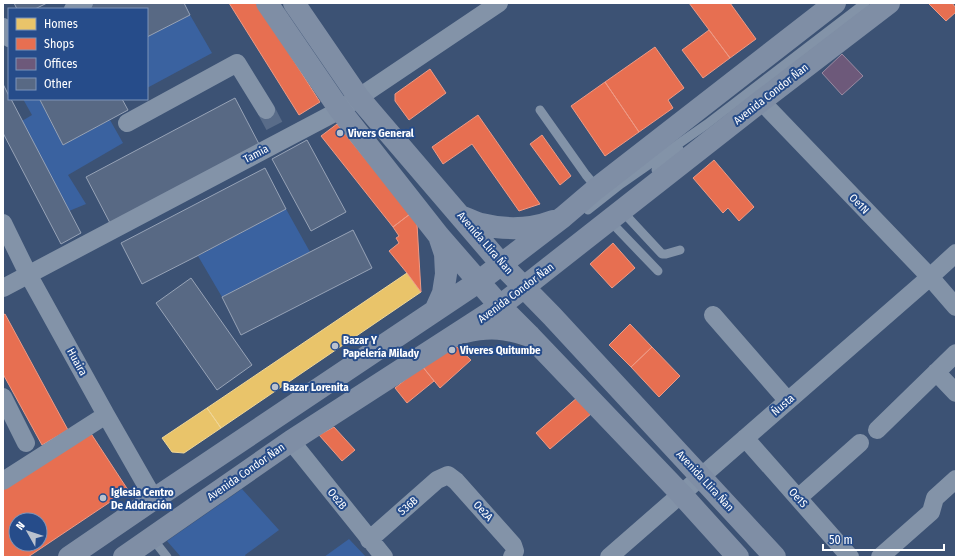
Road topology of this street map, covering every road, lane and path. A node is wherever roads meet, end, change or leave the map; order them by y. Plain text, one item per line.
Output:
1 (84, 3) edge
2 (267, 3) edge
3 (294, 3) edge
4 (499, 3) edge
5 (835, 3) edge
6 (866, 3) edge
7 (889, 3) edge
8 (75, 8) edge
9 (476, 9) edge
10 (3, 27) edge
11 (8, 36) edge
12 (359, 98) junction
13 (761, 101) junction
14 (266, 110) tunnel mouth
15 (340, 110) junction
16 (540, 110) dead end
17 (127, 123) dead end
18 (707, 124) junction
19 (652, 174) dead end
20 (641, 184) dead end
21 (597, 188) junction
22 (460, 216) junction
23 (571, 216) junction
24 (616, 216) junction
25 (3, 222) edge
26 (439, 236) junction
27 (680, 250) dead end
28 (956, 253) edge
29 (556, 263) junction
30 (658, 271) dead end
31 (28, 274) junction
32 (512, 276) junction
33 (930, 278) junction
34 (3, 288) edge
35 (489, 294) junction
36 (956, 306) edge
37 (435, 311) junction
38 (713, 315) dead end
39 (552, 316) junction
40 (455, 330) junction
41 (530, 336) junction
42 (956, 353) edge
43 (936, 372) junction
44 (956, 393) edge
45 (3, 397) edge
46 (788, 401) junction
47 (106, 414) junction
48 (877, 430) dead end
49 (745, 438) junction
50 (291, 441) junction
51 (26, 443) dead end
52 (860, 443) dead end
53 (448, 475) joint
54 (701, 477) junction
55 (956, 479) edge
56 (3, 481) edge
57 (681, 494) junction
58 (798, 498) junction
59 (154, 499) junction
60 (152, 538) junction
61 (369, 540) junction
62 (514, 554) edge
63 (69, 557) edge
64 (112, 557) edge
65 (124, 557) edge
66 (167, 557) edge
67 (384, 557) edge
68 (609, 557) edge
69 (738, 557) edge
70 (775, 557) edge
71 (850, 557) edge
72 (880, 557) edge

1 - 8 street
2 - 15 main road
3 - 12 main road, Avenida Llira Ñan
4 - 9 street, Tamia
5 - 21 main road, Avenida Condor Ñan
6 - 18 lane
7 - 13 main road, Avenida Condor Ñan
9 - 12 street, Tamia
10 - 11 street
12 - 15 street, Tamia
12 - 22 main road, Avenida Llira Ñan
13 - 24 main road, Avenida Condor Ñan
13 - 33 street, Oe1N
14 - 17 street
15 - 26 main road
15 - 31 street, Tamia
16 - 21 lane
18 - 19 lane
18 - 23 lane
20 - 32 lane
21 - 23 main road, Avenida Condor Ñan
22 - 23 main road
22 - 32 main road, Avenida Llira Ñan
23 - 32 main road, Avenida Condor Ñan
24 - 27 lane
24 - 29 main road, Avenida Condor Ñan
24 - 30 lane
25 - 31 street, Huaira
26 - 35 main road
26 - 37 main road
28 - 33 street, Ñusta
29 - 32 main road, Avenida Condor Ñan
29 - 39 main road
31 - 34 street, Tamia
31 - 47 street, Huaira
32 - 35 main road, Avenida Condor Ñan
32 - 35 main road, Avenida Condor Ñan
32 - 39 main road, Avenida Llira Ñan
33 - 36 street, Oe1N
33 - 46 street, Ñusta
35 - 37 main road, Avenida Condor Ñan
35 - 40 main road, Avenida Condor Ñan
35 - 41 main road
37 - 59 main road, Avenida Condor Ñan
38 - 46 street
39 - 54 main road, Avenida Llira Ñan
40 - 41 main road
40 - 50 main road, Avenida Condor Ñan
40 - 64 lane
41 - 57 main road
42 - 43 street
43 - 44 street
43 - 48 street
45 - 51 street
46 - 49 street, Ñusta
47 - 56 street
47 - 59 street, Huaira
49 - 54 street, Ñusta
49 - 58 street, Oe1S
50 - 60 main road, Avenida Condor Ñan
50 - 61 street, Oe2B
52 - 58 street
53 - 61 street, S36B
53 - 62 street, Oe2A
54 - 57 street, Ñusta
54 - 70 main road, Avenida Llira Ñan
55 - 72 street
57 - 68 street, Ñusta
57 - 69 main road
58 - 71 street, Oe1S
59 - 63 main road, Avenida Condor Ñan
60 - 65 main road, Avenida Condor Ñan
60 - 66 lane
61 - 67 street, Oe2B

